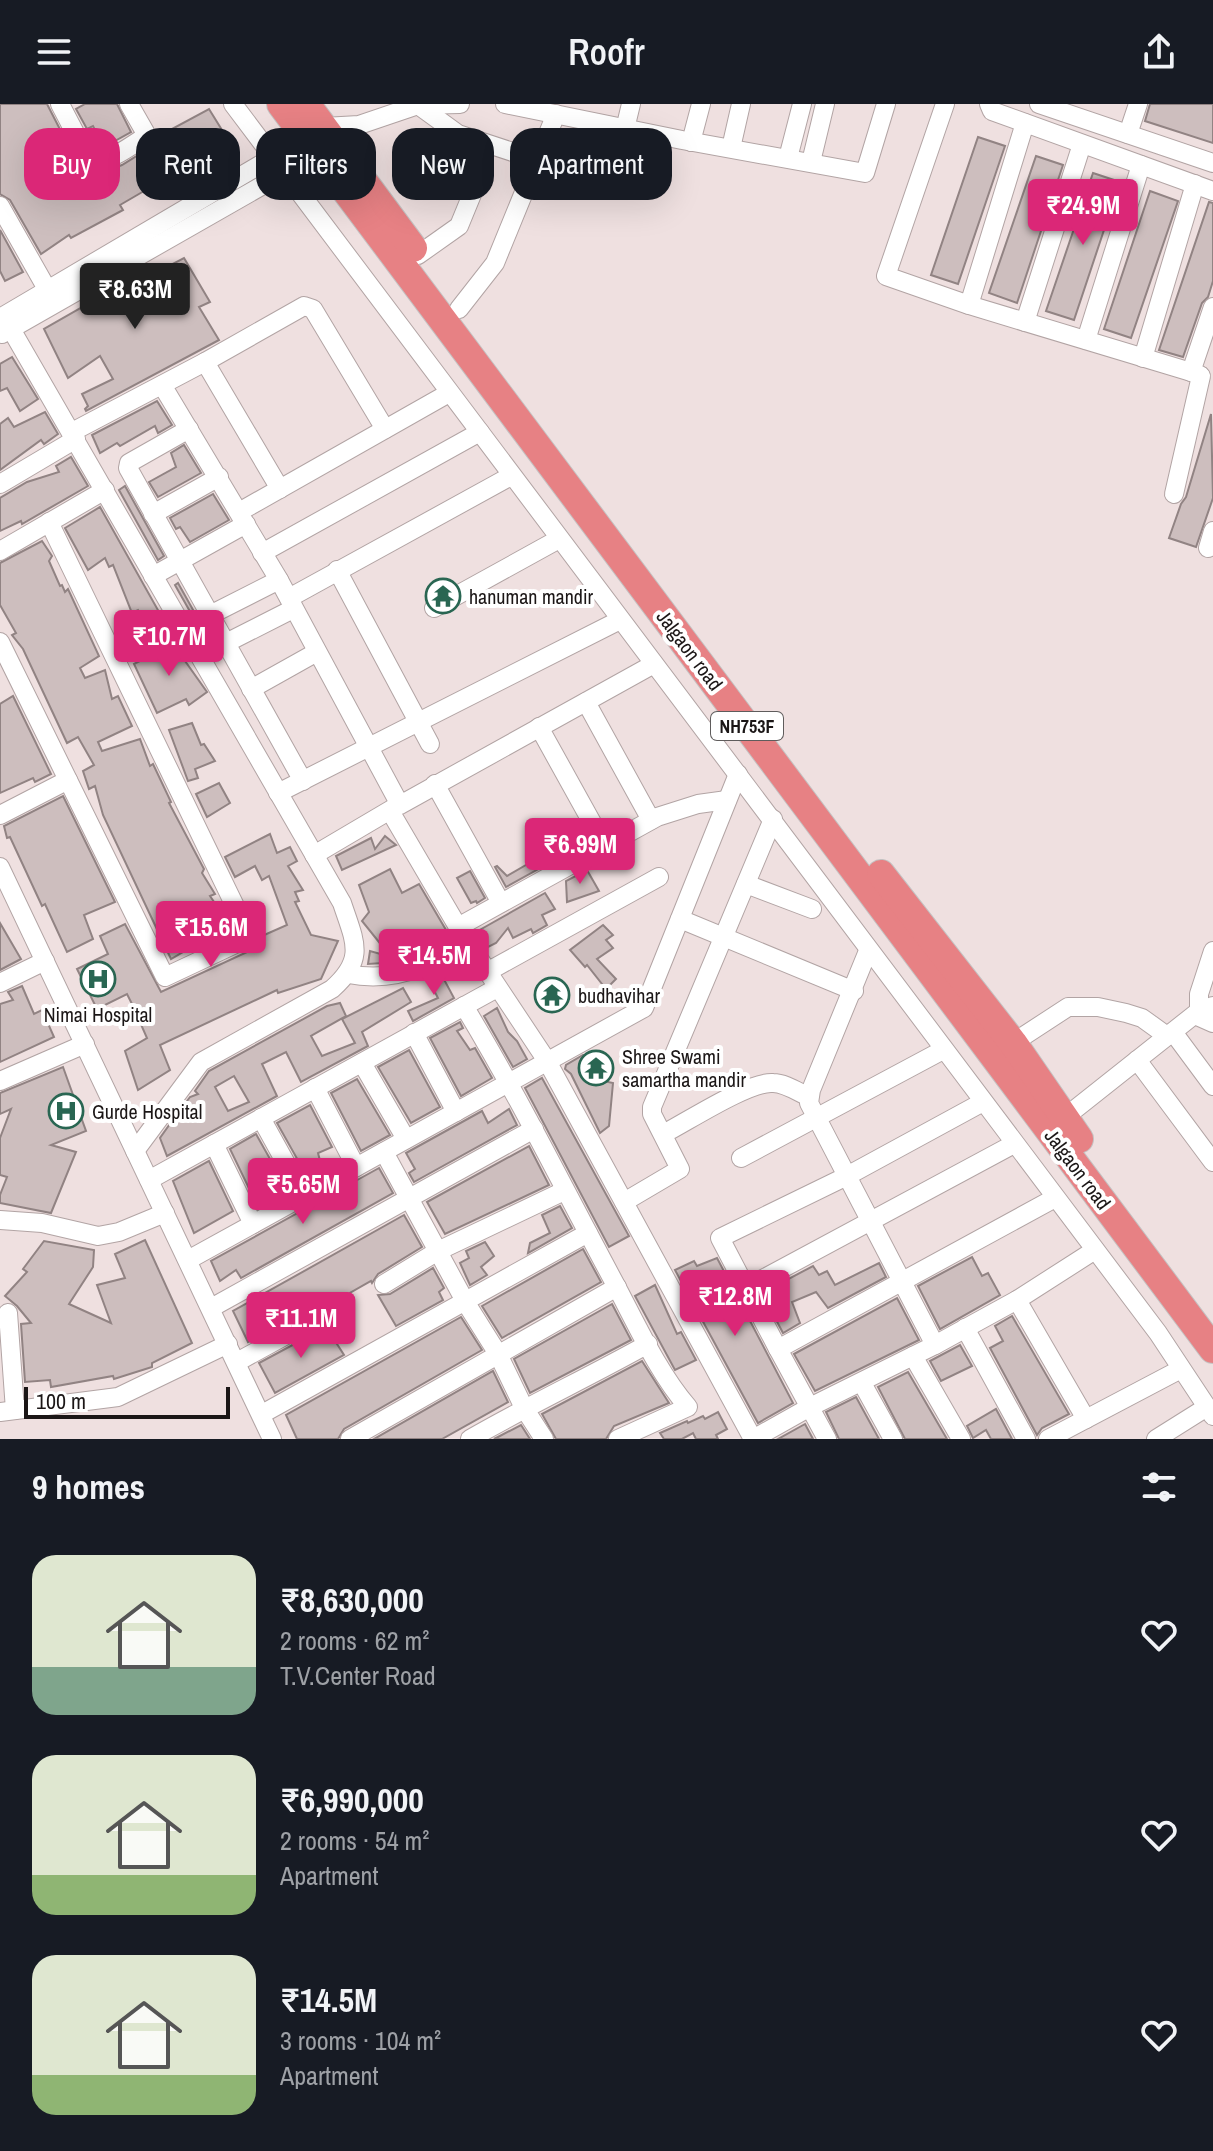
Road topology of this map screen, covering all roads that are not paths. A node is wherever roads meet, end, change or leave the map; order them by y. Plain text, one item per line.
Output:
1 (60, 104) edge
2 (129, 104) edge
3 (233, 104) edge
4 (281, 104) edge
5 (306, 104) edge
6 (460, 104) edge
7 (505, 104) edge
8 (631, 104) edge
9 (701, 104) edge
10 (741, 104) edge
11 (802, 104) edge
12 (825, 104) edge
13 (886, 104) edge
14 (945, 104) edge
15 (989, 104) edge
16 (1039, 104) edge
17 (1138, 104) edge
18 (415, 105) edge
19 (552, 110) edge
20 (1081, 111) edge
21 (597, 113) edge
22 (1025, 123) junction
23 (308, 128) edge
24 (316, 128) edge
25 (351, 128) edge
26 (623, 128) edge
27 (625, 128) edge
28 (1128, 134) junction
29 (256, 136) edge
30 (672, 138) edge
31 (691, 142) junction
32 (1082, 144) junction
33 (731, 148) junction
34 (510, 151) edge
35 (788, 158) junction
36 (811, 162) junction
37 (1213, 163) edge
38 (1141, 165) junction
39 (256, 167) edge
40 (256, 188) edge
41 (1204, 188) edge
42 (303, 200) edge
43 (365, 200) edge
44 (372, 200) edge
45 (471, 200) edge
46 (521, 200) edge
47 (0, 206) edge
48 (418, 255) junction
49 (47, 289) junction
50 (969, 305) junction
51 (1213, 307) edge
52 (459, 309) junction
53 (1025, 322) junction
54 (3, 325) edge
55 (1086, 340) junction
56 (1143, 358) junction
57 (205, 362) junction
58 (1202, 376) edge
59 (162, 385) junction
60 (449, 393) junction
61 (189, 429) junction
62 (385, 429) junction
63 (480, 432) junction
64 (74, 435) junction
65 (511, 476) junction
66 (219, 477) junction
67 (0, 484) edge
68 (280, 489) junction
69 (105, 490) junction
70 (1174, 494) dead end
71 (153, 514) junction
72 (242, 518) junction
73 (49, 522) junction
74 (559, 539) junction
75 (0, 551) edge
76 (262, 553) junction
77 (179, 561) junction
78 (337, 570) junction
79 (153, 576) junction
80 (279, 580) junction
81 (291, 604) junction
82 (434, 608) dead end
83 (210, 615) junction
84 (620, 620) junction
85 (0, 642) edge
86 (226, 643) junction
87 (317, 652) junction
88 (654, 664) junction
89 (251, 689) junction
90 (586, 702) junction
91 (418, 723) junction
92 (539, 727) junction
93 (430, 744) dead end
94 (369, 748) junction
95 (738, 774) junction
96 (68, 780) junction
97 (303, 781) junction
98 (435, 784) junction
99 (278, 793) junction
100 (727, 800) junction
101 (395, 808) junction
102 (0, 815) edge
103 (773, 819) junction
104 (651, 820) junction
105 (605, 846) junction
106 (314, 855) junction
107 (0, 867) edge
108 (659, 877) dead end
109 (746, 884) junction
110 (501, 903) junction
111 (812, 909) dead end
112 (680, 919) junction
113 (458, 927) junction
114 (724, 938) junction
115 (868, 951) junction
116 (1213, 951) edge
117 (45, 961) junction
118 (420, 967) dead end
119 (348, 974) junction
120 (492, 980) junction
121 (0, 983) edge
122 (854, 991) junction
123 (464, 1006) junction
124 (1205, 1014) edge
125 (414, 1033) junction
126 (1170, 1034) junction
127 (1013, 1043) junction
128 (85, 1044) junction
129 (943, 1050) junction
130 (1137, 1060) junction
131 (547, 1061) junction
132 (362, 1063) junction
133 (0, 1081) edge
134 (510, 1082) junction
135 (1213, 1086) edge
136 (315, 1088) junction
137 (809, 1097) junction
138 (983, 1102) junction
139 (456, 1112) junction
140 (817, 1117) junction
141 (261, 1118) junction
142 (1064, 1118) junction
143 (534, 1129) junction
144 (663, 1134) junction
145 (406, 1139) junction
146 (214, 1144) junction
147 (1014, 1144) junction
148 (135, 1151) junction
149 (384, 1152) junction
150 (741, 1158) dead end
151 (1213, 1162) edge
152 (356, 1167) junction
153 (847, 1176) junction
154 (149, 1180) junction
155 (564, 1191) junction
156 (304, 1196) junction
157 (409, 1198) junction
158 (1055, 1198) junction
159 (624, 1202) junction
160 (165, 1213) junction
161 (0, 1220) edge
162 (871, 1223) junction
163 (253, 1224) junction
164 (588, 1233) junction
165 (1095, 1250) junction
166 (438, 1251) junction
167 (188, 1260) junction
168 (902, 1281) junction
169 (384, 1284) dead end
170 (617, 1287) junction
171 (746, 1288) junction
172 (1017, 1300) junction
173 (466, 1303) junction
174 (211, 1308) junction
175 (8, 1313) dead end
176 (319, 1317) dead end
177 (1213, 1323) edge
178 (965, 1328) junction
179 (228, 1344) junction
180 (648, 1344) junction
181 (935, 1345) junction
182 (778, 1349) junction
183 (1213, 1349) edge
184 (498, 1354) junction
185 (913, 1356) junction
186 (237, 1362) junction
187 (1181, 1369) junction
188 (862, 1383) junction
189 (810, 1407) junction
190 (524, 1408) junction
191 (7, 1411) edge
192 (1210, 1411) edge
193 (262, 1414) junction
194 (1086, 1419) junction
195 (272, 1439) edge
196 (350, 1439) edge
197 (470, 1439) edge
198 (544, 1439) edge
199 (618, 1439) edge
200 (753, 1439) edge
201 (827, 1439) edge
202 (893, 1439) edge
203 (961, 1439) edge
204 (1026, 1439) edge
205 (1048, 1439) edge
206 (1156, 1439) edge

1 - 2 street
3 - 29 street
4 - 23 highway, Jalgaon road / NH753F
5 - 24 highway, Jalgaon road / NH753F
6 - 18 street
7 - 19 street
8 - 27 street
9 - 31 street
10 - 33 street
11 - 35 street
12 - 36 street
13 - 36 street
14 - 50 street
15 - 22 street
16 - 20 street
17 - 28 street
18 - 25 street
18 - 34 street
19 - 21 street
20 - 28 street
21 - 26 street
22 - 32 street
22 - 50 street
28 - 37 street
30 - 31 street
31 - 33 street
32 - 38 street
32 - 53 street
33 - 35 street
35 - 36 street
38 - 41 street
38 - 55 street
39 - 49 street
40 - 54 street
41 - 56 street
42 - 60 street
43 - 183 highway, Jalgaon road / NH753F
44 - 48 highway, Jalgaon road / NH753F
45 - 48 street
46 - 52 street
47 - 49 street
48 - 52 highway, Jalgaon road / NH753F
49 - 54 street
50 - 53 street
51 - 58 street
52 - 127 highway, Jalgaon road / NH753F
53 - 55 street
54 - 64 street
55 - 56 street
56 - 58 street
57 - 59 street
57 - 62 street
57 - 68 street
58 - 70 street
59 - 61 street
59 - 64 street
60 - 62 street
60 - 63 street
61 - 66 street
61 - 71 street
62 - 68 street
63 - 65 street
63 - 76 street
64 - 67 street
64 - 69 street
65 - 74 street
65 - 78 street
66 - 71 street
66 - 72 street
68 - 72 street
69 - 73 street
69 - 79 street
71 - 77 street
72 - 76 street
72 - 77 street
73 - 75 street
73 - 96 street
74 - 82 street
74 - 84 street
76 - 80 street
77 - 79 street
77 - 83 street
78 - 81 street
78 - 91 street
79 - 99 street
80 - 81 street
80 - 83 street
81 - 86 street
81 - 87 street
83 - 86 street
84 - 88 street
84 - 91 street
85 - 96 street
86 - 89 street
87 - 89 street
87 - 94 street
88 - 90 street
88 - 95 street
89 - 97 street
90 - 92 street
90 - 104 street
91 - 93 street
91 - 94 street
92 - 98 street
92 - 105 street
94 - 97 street
94 - 101 street
95 - 100 street
95 - 103 street
96 - 102 street
97 - 99 street
98 - 101 street
98 - 110 street
99 - 106 street
100 - 104 street
100 - 112 street
101 - 106 street
101 - 113 street
103 - 109 street
103 - 115 street
104 - 105 street
105 - 110 street
106 - 119 street
107 - 117 street
108 - 120 street
109 - 111 street
109 - 114 street
110 - 113 street
112 - 114 street
112 - 131 street
113 - 120 street
114 - 122 street
114 - 144 street
115 - 122 street
115 - 129 street
116 - 124 street
117 - 121 street
117 - 128 street
118 - 119 street
119 - 148 street
120 - 123 street
120 - 131 street
122 - 137 street
123 - 125 street
123 - 134 street
124 - 126 street
125 - 132 street
125 - 139 street
126 - 127 street
126 - 130 street
126 - 135 street
127 - 142 highway, Jalgaon road / NH753F
128 - 133 street
128 - 148 street
129 - 138 street
129 - 140 street
130 - 142 street
130 - 151 street
131 - 134 street
131 - 159 street
132 - 136 street
132 - 145 street
134 - 139 street
134 - 143 street
136 - 141 street
136 - 152 street
137 - 140 street
137 - 144 street
138 - 147 street
138 - 153 street
139 - 145 street
140 - 150 street
140 - 153 street
141 - 146 street
141 - 156 street
142 - 177 highway, Jalgaon road / NH753F
143 - 155 street
143 - 157 street
144 - 159 street
145 - 149 street
146 - 154 street
146 - 163 street
147 - 158 street
147 - 162 street
148 - 154 street
149 - 152 street
149 - 157 street
152 - 156 street
153 - 162 street
153 - 171 street
154 - 160 street
155 - 164 street
155 - 166 street
156 - 163 street
157 - 166 street
157 - 174 street
158 - 165 street
158 - 168 street
159 - 200 street
160 - 161 street
160 - 167 street
162 - 168 street
162 - 171 street
163 - 167 street
164 - 170 street
164 - 173 street
165 - 172 street
165 - 187 street
166 - 169 street
166 - 173 street
167 - 174 street
168 - 181 street
168 - 182 street
170 - 180 street
170 - 184 street
171 - 182 street
172 - 178 street
172 - 194 street
173 - 184 street
173 - 193 street
174 - 179 street
175 - 191 street
176 - 186 street
178 - 181 street
178 - 204 street
179 - 186 street
179 - 191 street
180 - 190 street
180 - 199 street
181 - 185 street
182 - 189 street
184 - 190 street
184 - 196 street
185 - 188 street
185 - 203 street
186 - 193 street
187 - 192 street
187 - 194 street
188 - 189 street
188 - 202 street
189 - 200 street
189 - 201 street
190 - 197 street
190 - 198 street
192 - 206 street
193 - 195 street
194 - 205 street

